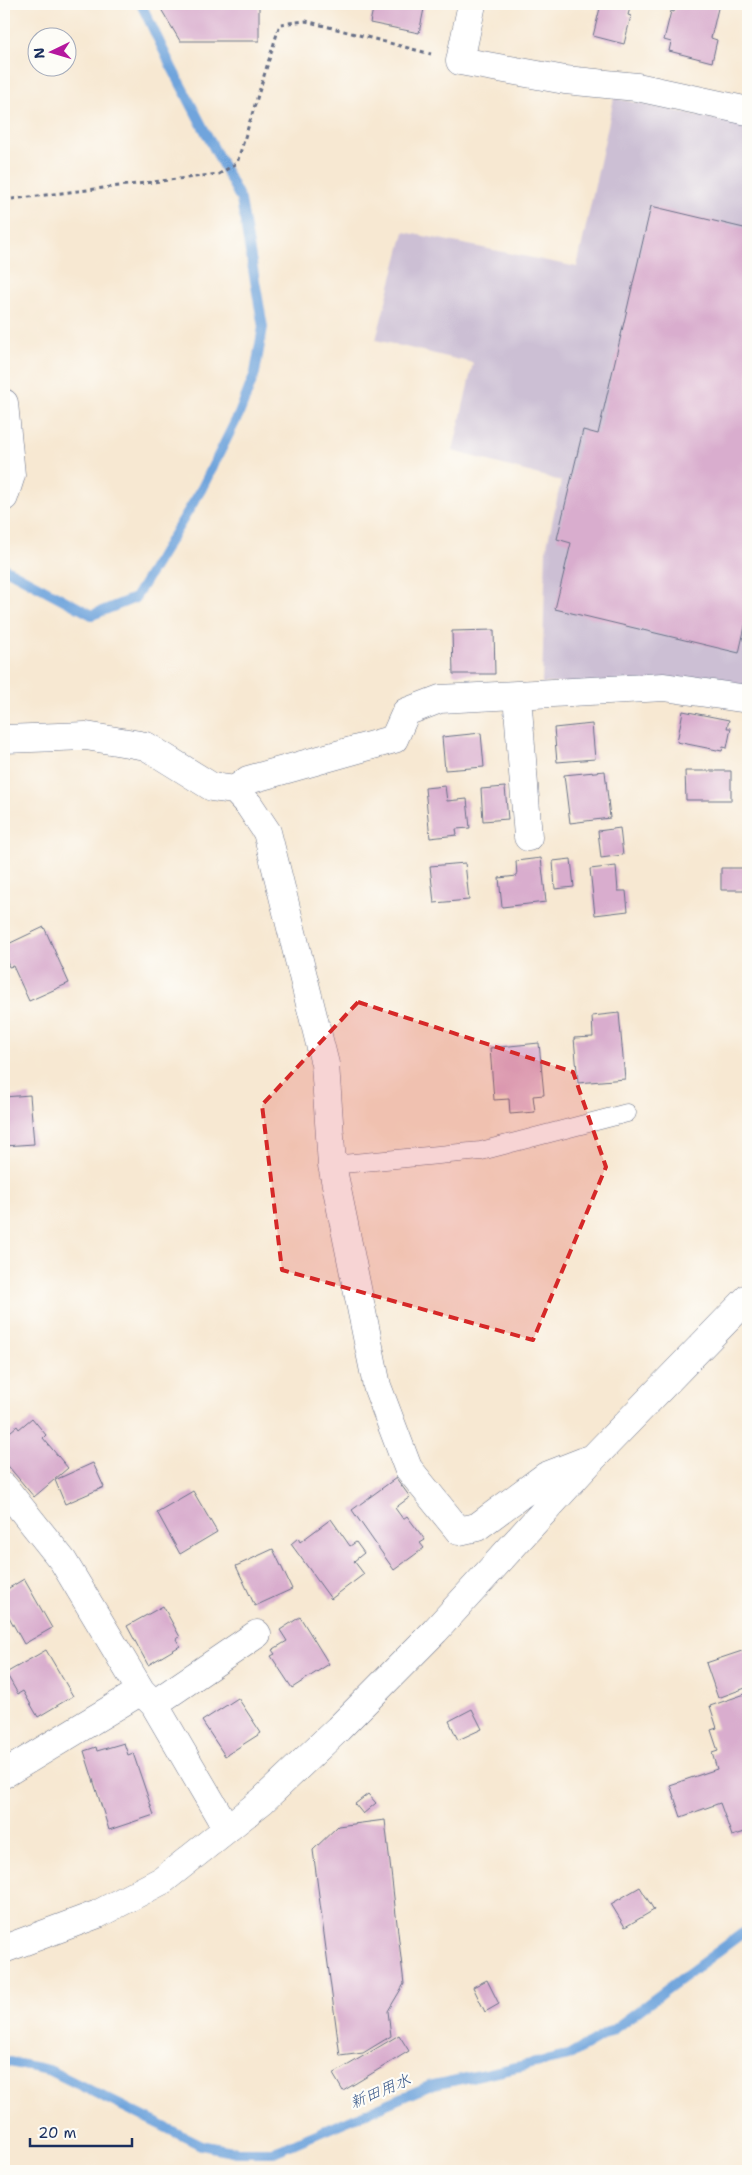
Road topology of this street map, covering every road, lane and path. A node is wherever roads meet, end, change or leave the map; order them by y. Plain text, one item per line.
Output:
1 (472, 4) edge
2 (460, 61) junction
3 (748, 111) edge
4 (4, 200) edge
5 (4, 403) edge
6 (4, 497) edge
7 (517, 695) junction
8 (748, 699) edge
9 (4, 739) edge
10 (236, 790) junction
11 (528, 837) dead end
12 (627, 1113) dead end
13 (332, 1165) junction
14 (748, 1298) edge
15 (593, 1458) junction
16 (4, 1487) edge
17 (257, 1634) dead end
18 (147, 1697) junction
19 (4, 1774) edge
20 (227, 1829) junction
21 (4, 1949) edge

1 - 2 street
2 - 3 street
2 - 4 path
5 - 6 street
7 - 8 street
7 - 10 street
7 - 11 street
9 - 10 street
10 - 13 street
12 - 13 lane
13 - 15 street
14 - 15 street
15 - 20 street
16 - 18 street
17 - 18 street
18 - 19 street
18 - 20 street
20 - 21 street

